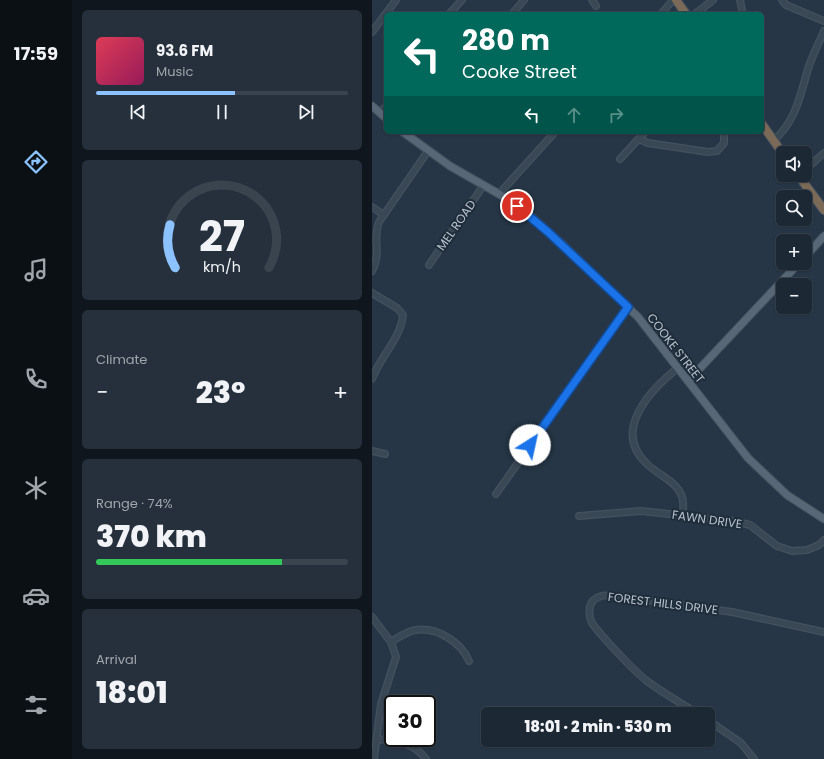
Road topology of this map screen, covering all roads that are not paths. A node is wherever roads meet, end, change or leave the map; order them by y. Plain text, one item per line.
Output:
1 (396, 0) edge
2 (462, 0) edge
3 (524, 0) edge
4 (592, 0) edge
5 (675, 0) edge
6 (713, 0) edge
7 (740, 0) edge
8 (782, 0) edge
9 (596, 6) dead end
10 (387, 12) edge
11 (451, 12) edge
12 (514, 12) edge
13 (663, 12) edge
14 (684, 12) edge
15 (698, 12) edge
16 (743, 12) edge
17 (384, 16) edge
18 (824, 21) edge
19 (824, 31) edge
20 (372, 32) edge
21 (372, 106) edge
22 (384, 108) edge
23 (380, 113) junction
24 (384, 116) edge
25 (764, 127) edge
26 (406, 134) edge
27 (553, 134) edge
28 (643, 134) edge
29 (724, 134) edge
30 (639, 139) junction
31 (774, 141) junction
32 (777, 146) edge
33 (428, 151) junction
34 (824, 153) edge
35 (620, 159) dead end
36 (812, 164) edge
37 (805, 182) edge
38 (483, 186) junction
39 (499, 194) junction
40 (372, 207) edge
41 (824, 210) edge
42 (384, 215) junction
43 (824, 236) edge
44 (812, 249) edge
45 (429, 264) dead end
46 (792, 270) edge
47 (372, 271) edge
48 (372, 292) edge
49 (628, 307) junction
50 (678, 368) junction
51 (372, 379) edge
52 (688, 381) junction
53 (372, 451) edge
54 (385, 454) dead end
55 (496, 494) dead end
56 (683, 515) junction
57 (579, 516) dead end
58 (824, 519) edge
59 (824, 540) edge
60 (372, 617) edge
61 (824, 632) edge
62 (391, 642) junction
63 (470, 661) dead end
64 (687, 707) edge
65 (715, 725) edge
66 (377, 739) junction
67 (374, 759) edge
68 (426, 759) edge
69 (754, 759) edge

1 - 10 street
2 - 11 street
3 - 12 street
4 - 9 street
5 - 13 street
5 - 14 highway
6 - 15 street
7 - 16 street
8 - 18 street
17 - 20 street
19 - 31 street
21 - 23 main road
22 - 23 street
23 - 24 main road
25 - 31 highway
26 - 33 main road, COOKE STREET
27 - 39 street
28 - 30 street
29 - 30 street
30 - 35 street
31 - 32 highway
33 - 38 main road, COOKE STREET
33 - 42 street
34 - 36 street
37 - 41 highway
38 - 39 main road, COOKE STREET
38 - 45 street, MEL ROAD
39 - 49 main road, COOKE STREET
40 - 42 street
42 - 47 street
43 - 44 main road
46 - 52 main road
48 - 51 street
49 - 50 main road, COOKE STREET
49 - 55 street
50 - 52 main road, COOKE STREET
50 - 56 street
52 - 58 main road, COOKE STREET
53 - 54 street
56 - 57 street, FAWN DRIVE
56 - 59 street, FAWN DRIVE
60 - 62 street
61 - 64 street, FOREST HILLS DRIVE
62 - 63 street
62 - 66 street
65 - 69 street
66 - 67 street
66 - 68 street

